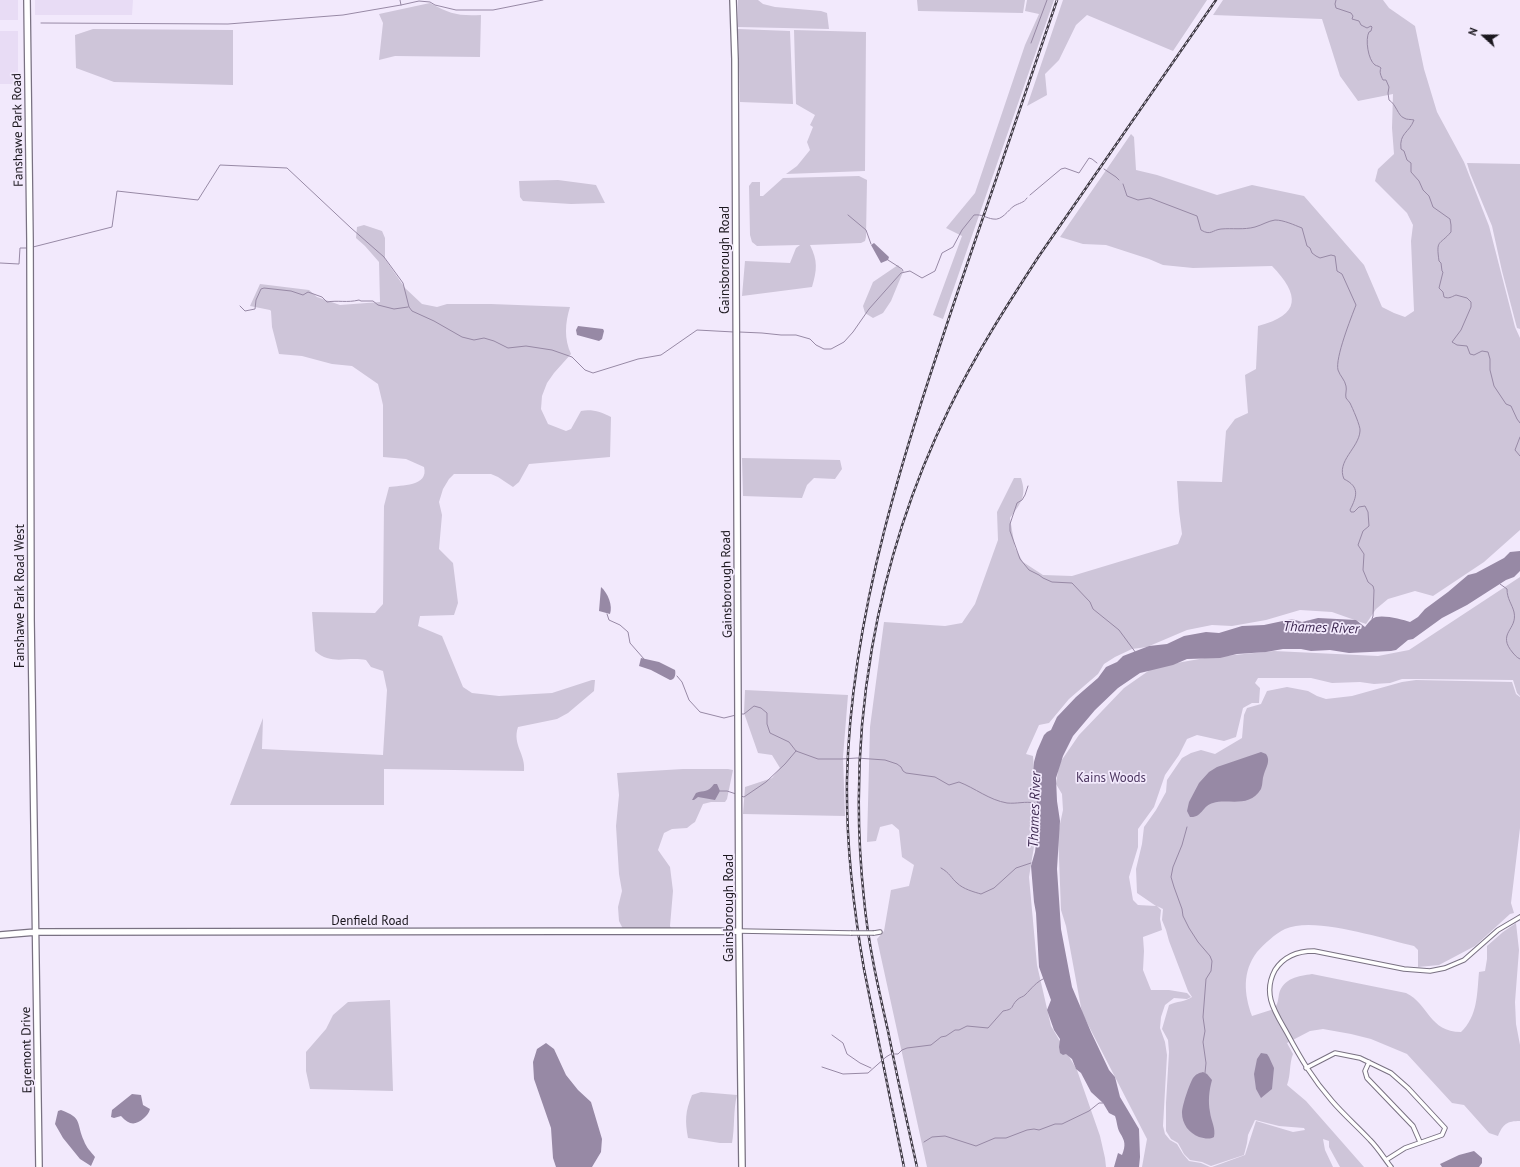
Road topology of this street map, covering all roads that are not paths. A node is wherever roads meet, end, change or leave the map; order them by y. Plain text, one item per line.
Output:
1 (27, 0) edge
2 (733, 0) edge
3 (30, 259) joint
4 (1520, 917) edge
5 (740, 931) junction
6 (36, 932) junction
7 (880, 932) dead end
8 (0, 935) edge
9 (1369, 1062) junction
10 (1306, 1068) junction
11 (1420, 1142) junction
12 (1386, 1160) junction
13 (39, 1167) edge
14 (742, 1167) edge
15 (1391, 1167) edge

1 - 3 main road, Fanshawe Park Road
2 - 5 main road, Gainsborough Road
3 - 6 main road, Fanshawe Park Road West
4 - 10 street
5 - 6 main road, Denfield Road
5 - 7 street, bridge
5 - 14 main road, Gainsborough Road
6 - 8 main road, Denfield Road
6 - 13 main road, Egremont Drive
9 - 10 street
9 - 11 street
9 - 11 street
10 - 12 street
11 - 12 street
12 - 15 street

